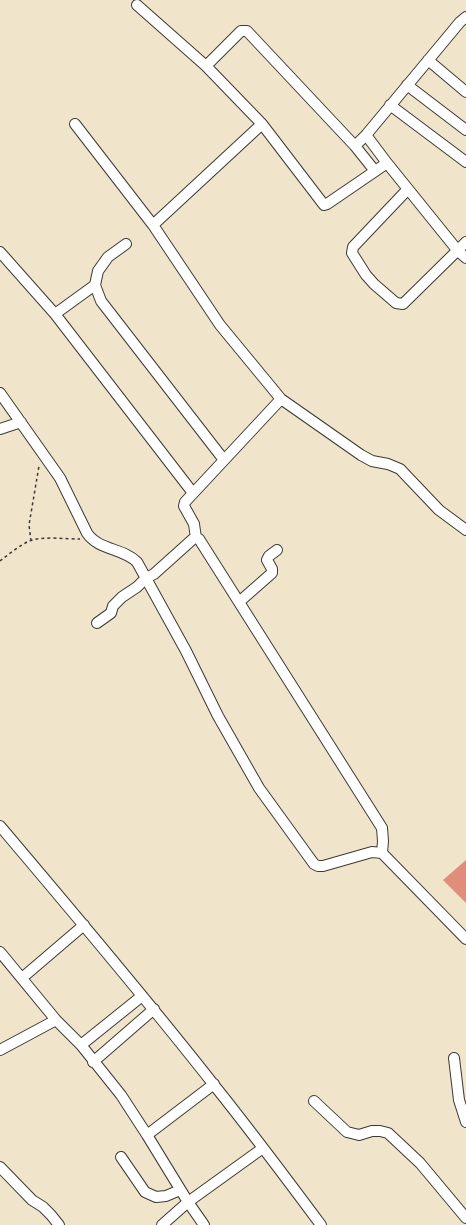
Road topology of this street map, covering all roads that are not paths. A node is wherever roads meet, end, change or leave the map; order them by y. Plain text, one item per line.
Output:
1 (137, 5) dead end
2 (464, 22) edge
3 (428, 60) junction
4 (206, 66) junction
5 (408, 85) junction
6 (466, 92) edge
7 (390, 105) junction
8 (75, 124) dead end
9 (262, 124) junction
10 (466, 130) edge
11 (366, 135) junction
12 (355, 146) junction
13 (466, 162) edge
14 (387, 163) junction
15 (376, 171) junction
16 (408, 189) junction
17 (153, 225) junction
18 (466, 242) edge
19 (126, 244) dead end
20 (458, 251) junction
21 (0, 252) edge
22 (466, 258) edge
23 (95, 285) junction
24 (56, 314) junction
25 (0, 393) edge
26 (281, 399) junction
27 (21, 422) junction
28 (0, 429) edge
29 (224, 460) junction
30 (193, 493) junction
31 (466, 530) edge
32 (196, 538) junction
33 (277, 550) dead end
34 (146, 578) junction
35 (239, 602) junction
36 (97, 623) dead end
37 (0, 826) edge
38 (382, 853) junction
39 (84, 925) junction
40 (466, 939) edge
41 (0, 952) edge
42 (22, 978) junction
43 (142, 996) junction
44 (154, 1009) junction
45 (56, 1020) junction
46 (82, 1045) junction
47 (0, 1050) edge
48 (454, 1058) dead end
49 (94, 1062) junction
50 (214, 1084) junction
51 (314, 1101) dead end
52 (466, 1122) edge
53 (147, 1135) junction
54 (263, 1148) junction
55 (121, 1157) dead end
56 (0, 1167) edge
57 (180, 1190) junction
58 (188, 1202) junction
59 (466, 1218) edge
60 (59, 1225) edge
61 (162, 1225) edge
62 (204, 1225) edge
63 (320, 1225) edge

1 - 4 street
2 - 3 street
3 - 5 street
3 - 6 street
4 - 9 street
4 - 12 street
5 - 7 street
5 - 10 street
7 - 11 street
7 - 13 street
8 - 17 street
9 - 15 street
9 - 17 street
11 - 12 street
11 - 14 street
12 - 15 street
14 - 15 street
14 - 16 street
16 - 20 street
16 - 20 street
17 - 26 street
18 - 20 street
19 - 23 street
20 - 22 street
21 - 24 street
23 - 24 street
23 - 29 street
24 - 30 street
25 - 27 street
26 - 29 street
26 - 31 street
27 - 28 street
27 - 34 street
29 - 30 street
30 - 32 street
32 - 34 street
32 - 35 street
33 - 35 street
34 - 36 street
34 - 38 street
35 - 38 street
37 - 39 street
38 - 40 street
39 - 42 street
39 - 43 street
41 - 42 street
42 - 45 street
43 - 44 street
43 - 46 street
44 - 49 street
44 - 50 street
45 - 46 street
45 - 47 street
46 - 49 street
48 - 52 street
49 - 53 street
50 - 53 street
50 - 54 street
51 - 59 street
53 - 57 street
54 - 58 street
54 - 63 street
55 - 57 street
56 - 60 street
57 - 58 street
58 - 61 street
58 - 62 street

